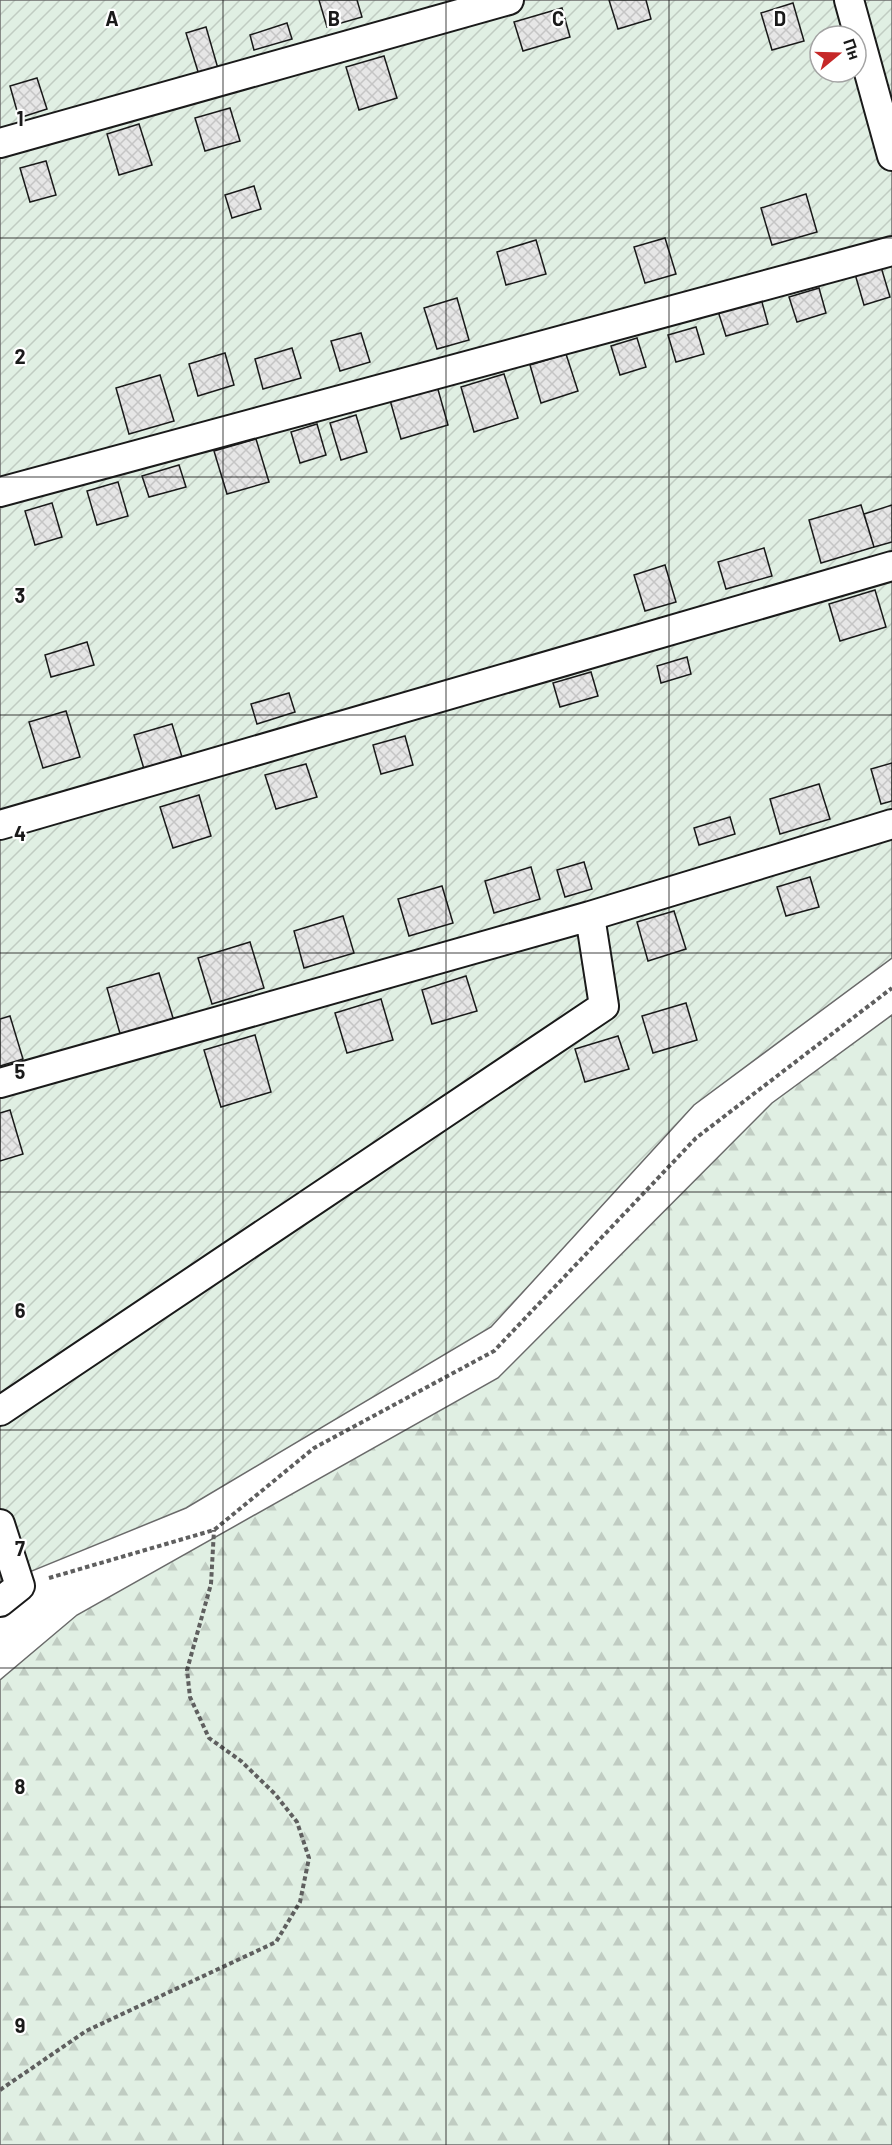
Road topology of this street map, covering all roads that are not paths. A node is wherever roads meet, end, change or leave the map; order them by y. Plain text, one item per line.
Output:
1 (509, 0) edge
2 (849, 0) edge
3 (0, 144) edge
4 (892, 156) edge
5 (892, 251) edge
6 (0, 492) edge
7 (892, 566) edge
8 (892, 824) edge
9 (0, 825) edge
10 (590, 915) junction
11 (0, 1083) edge
12 (0, 1411) edge
13 (0, 1524) edge
14 (10, 1594) edge

1 - 3 street
2 - 4 street
5 - 6 street
7 - 9 street
8 - 10 street
10 - 11 street
10 - 12 street
13 - 14 street

